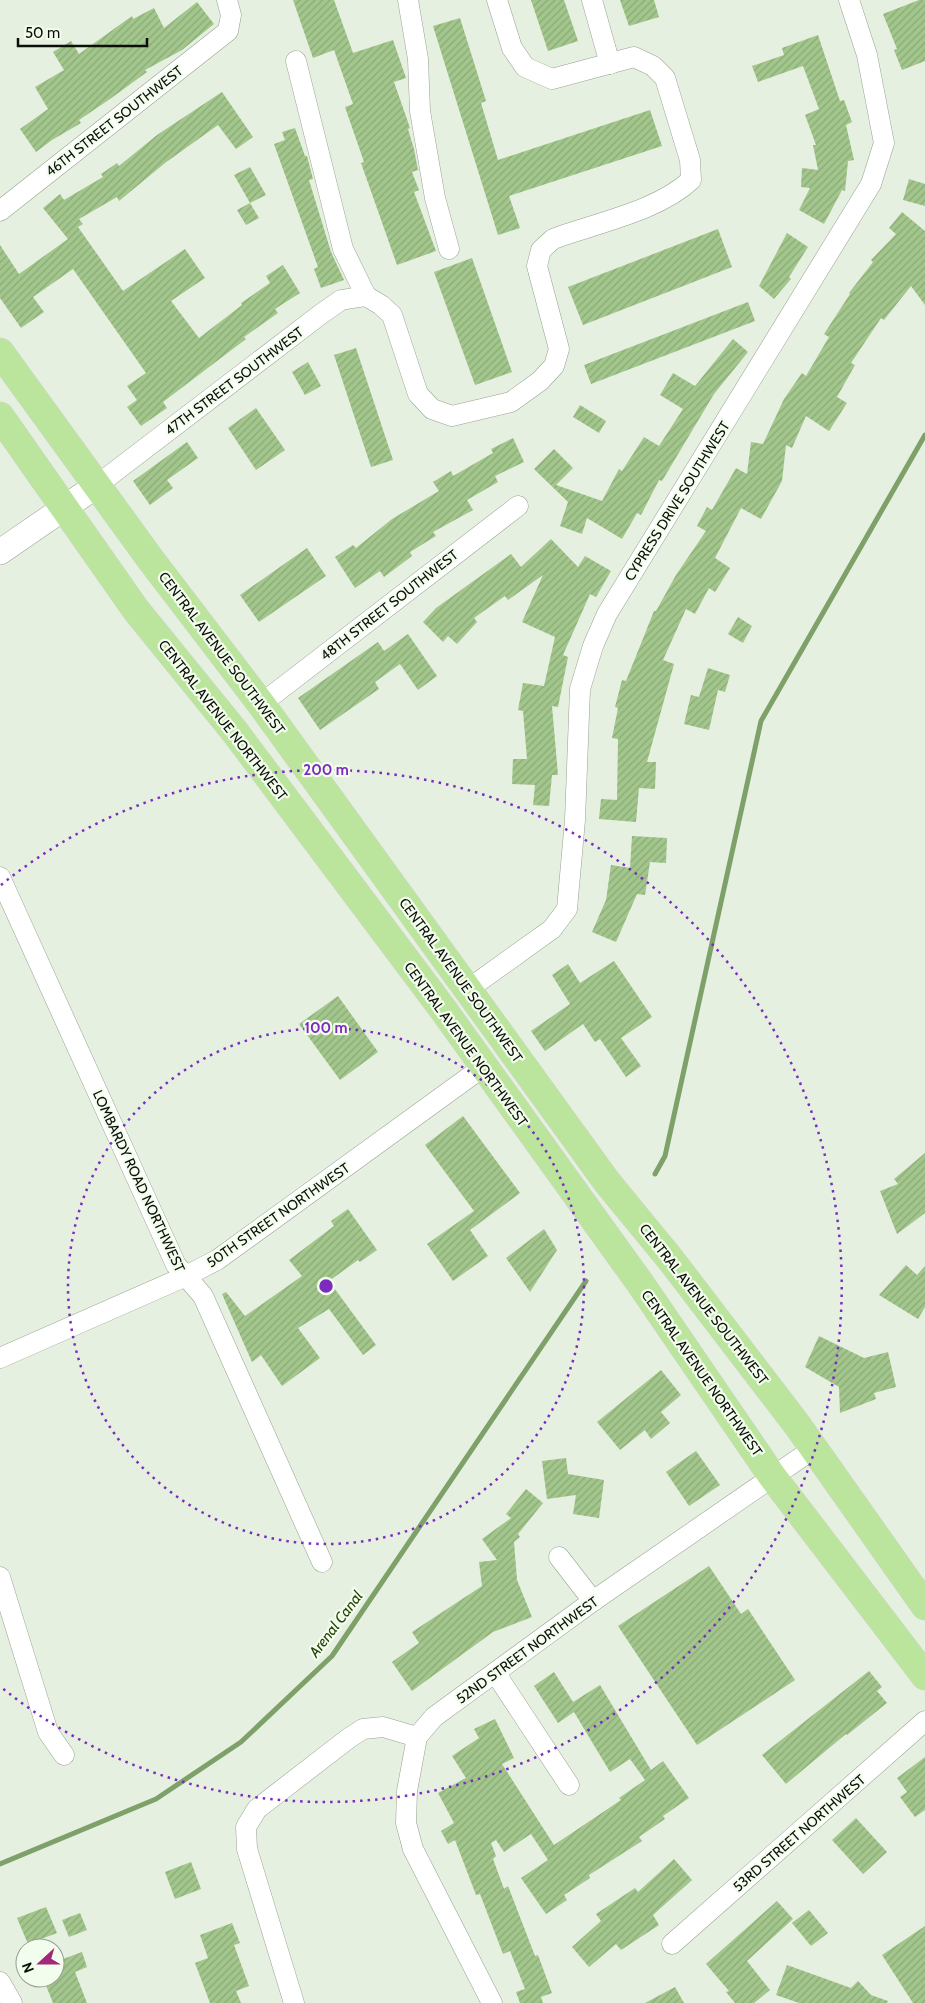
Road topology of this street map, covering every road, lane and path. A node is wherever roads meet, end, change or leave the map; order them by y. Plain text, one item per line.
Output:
1 (226, 0) edge
2 (408, 0) edge
3 (496, 0) edge
4 (592, 0) edge
5 (849, 0) edge
6 (296, 61) dead end
7 (610, 64) junction
8 (0, 211) edge
9 (449, 249) dead end
10 (366, 296) junction
11 (0, 352) edge
12 (0, 416) edge
13 (96, 486) junction
14 (518, 506) dead end
15 (65, 509) junction
16 (0, 552) edge
17 (261, 704) junction
18 (0, 877) edge
19 (467, 990) junction
20 (483, 1067) junction
21 (184, 1277) junction
22 (0, 1358) edge
23 (813, 1449) junction
24 (772, 1476) junction
25 (560, 1557) dead end
26 (322, 1562) dead end
27 (0, 1577) edge
28 (593, 1601) junction
29 (925, 1606) edge
30 (496, 1674) junction
31 (925, 1676) edge
32 (925, 1721) edge
33 (417, 1737) junction
34 (64, 1755) dead end
35 (569, 1785) dead end
36 (672, 1944) dead end
37 (0, 1982) edge
38 (12, 2003) edge
39 (294, 2003) edge
40 (492, 2003) edge

1 - 8 street, 46TH STREET SOUTHWEST
2 - 9 street
3 - 7 street
4 - 7 street
5 - 19 street, CYPRESS DRIVE SOUTHWEST
6 - 10 street
7 - 10 street
10 - 13 street, 47TH STREET SOUTHWEST
11 - 13 main road, CENTRAL AVENUE SOUTHWEST
12 - 15 main road, CENTRAL AVENUE NORTHWEST
13 - 15 street, 47TH STREET SOUTHWEST
13 - 17 main road, CENTRAL AVENUE SOUTHWEST
14 - 17 street, 48TH STREET SOUTHWEST
15 - 16 street, 47TH STREET SOUTHWEST
15 - 20 main road, CENTRAL AVENUE NORTHWEST
17 - 19 main road, CENTRAL AVENUE SOUTHWEST
18 - 21 street, LOMBARDY ROAD NORTHWEST
19 - 23 main road, CENTRAL AVENUE SOUTHWEST
20 - 21 street, 50TH STREET NORTHWEST
20 - 24 main road, CENTRAL AVENUE NORTHWEST
21 - 22 street, 50TH STREET NORTHWEST
21 - 26 street, LOMBARDY ROAD NORTHWEST
23 - 24 street, 52ND STREET NORTHWEST
23 - 29 main road, CENTRAL AVENUE SOUTHWEST
24 - 28 street, 52ND STREET NORTHWEST
24 - 31 main road, CENTRAL AVENUE NORTHWEST
25 - 28 street
27 - 34 street
28 - 30 street, 52ND STREET NORTHWEST
30 - 33 street, 52ND STREET NORTHWEST
30 - 35 street
32 - 36 street, 53RD STREET NORTHWEST
33 - 39 street
33 - 40 street
37 - 38 street

